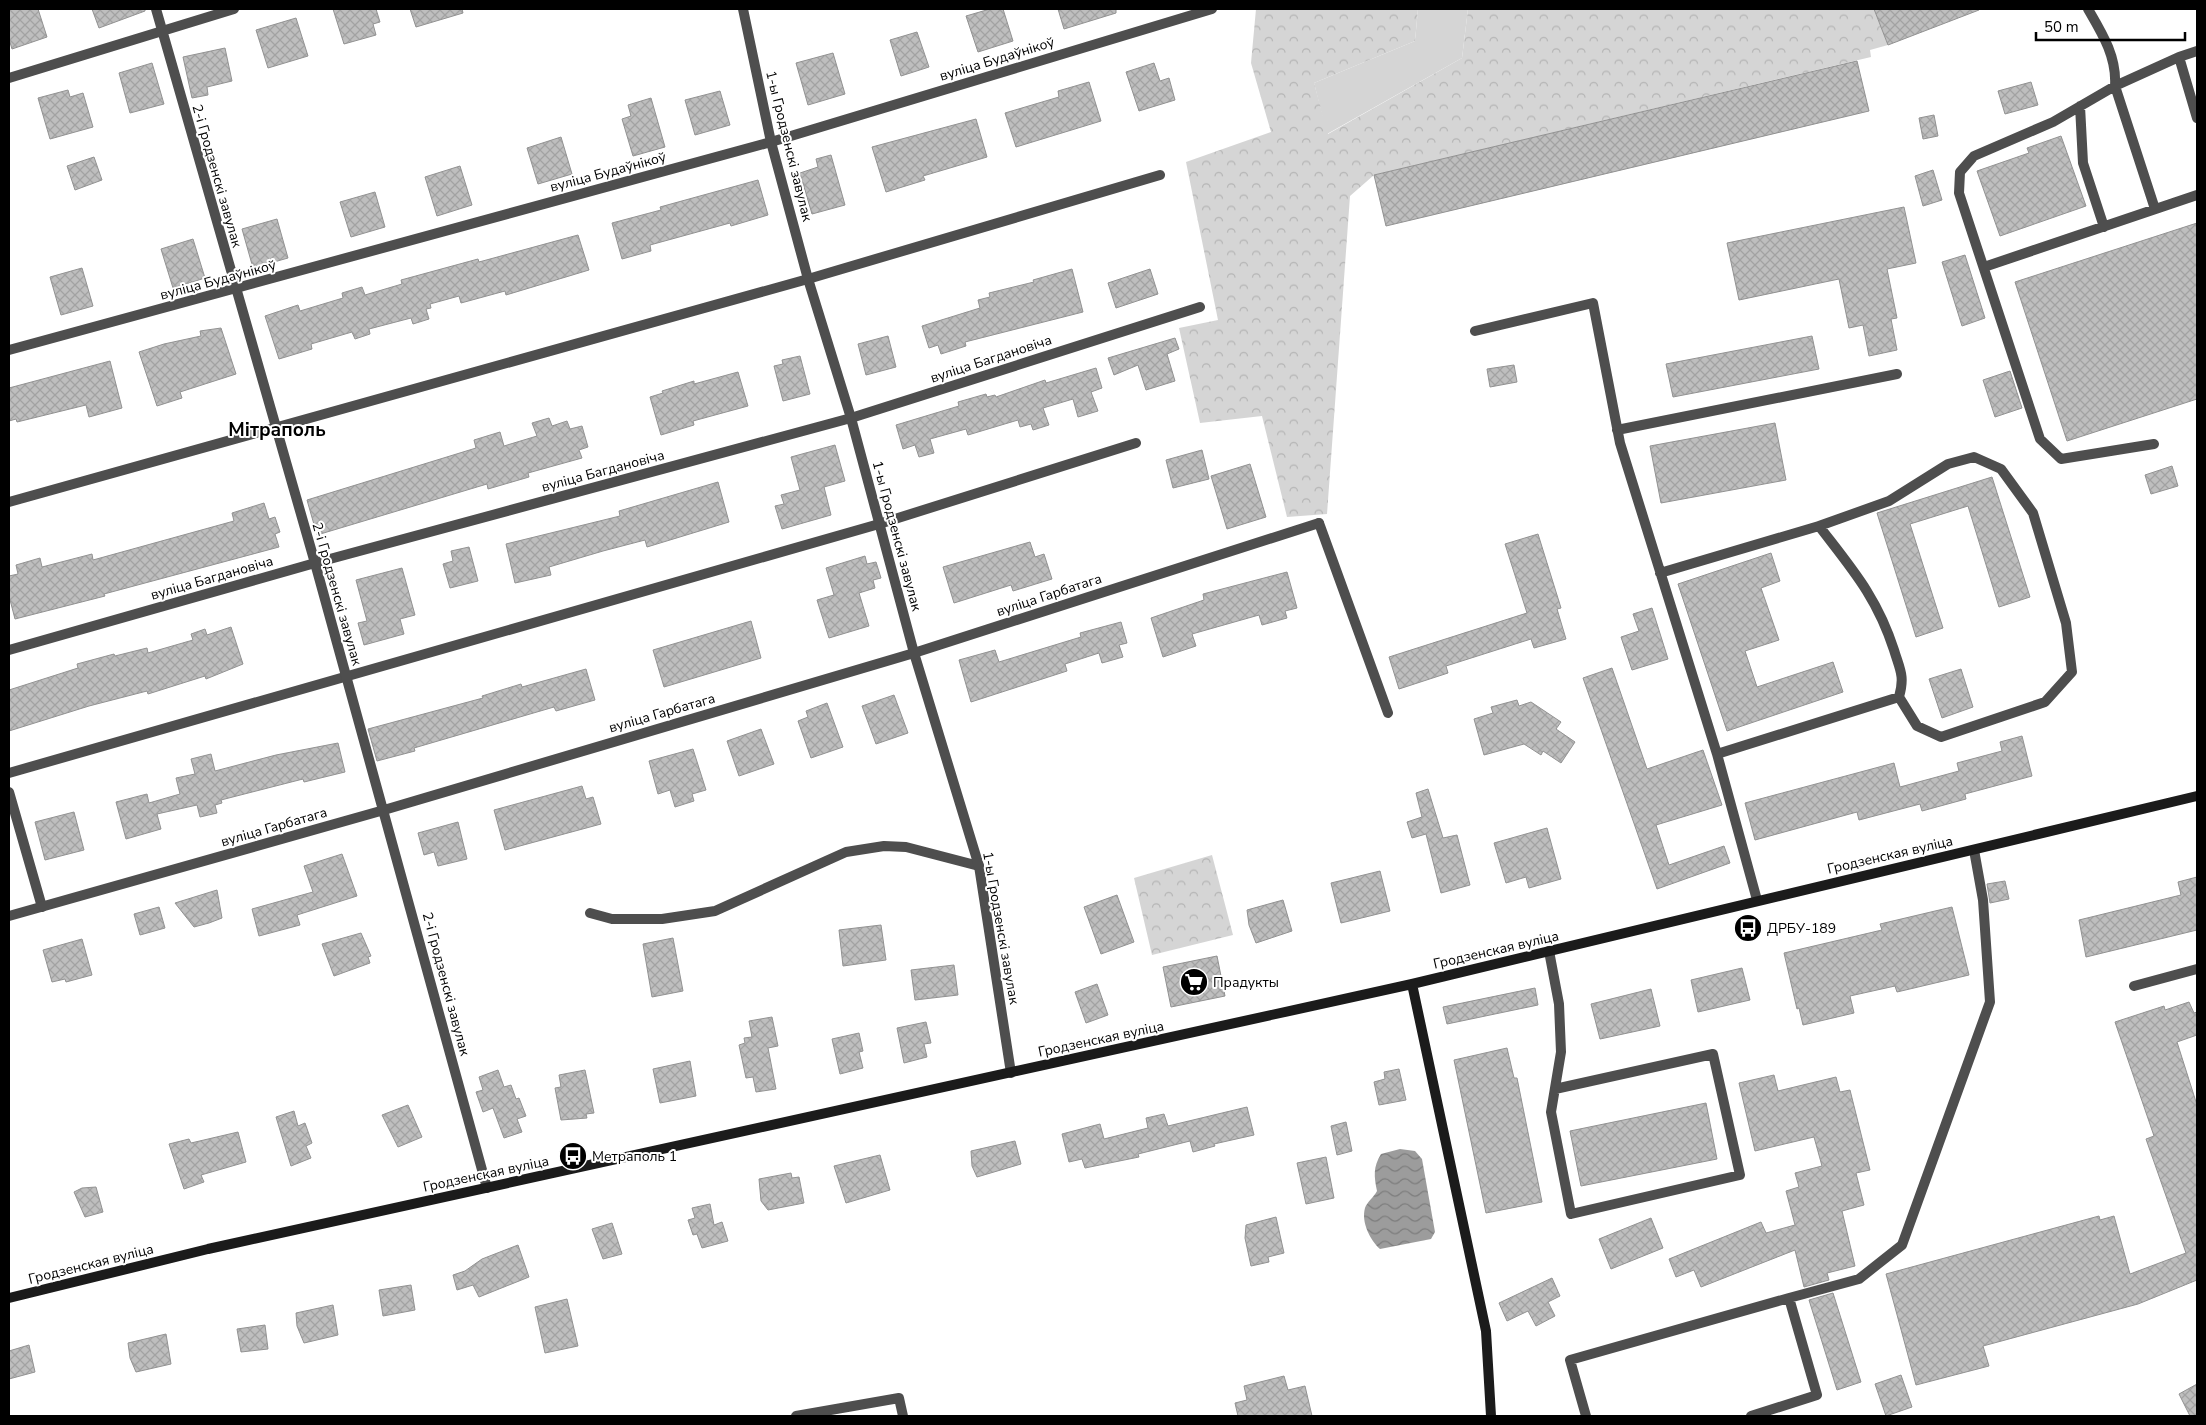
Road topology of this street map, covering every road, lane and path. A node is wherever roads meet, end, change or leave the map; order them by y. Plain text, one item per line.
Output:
1 (156, 9) edge
2 (234, 9) edge
3 (744, 9) edge
4 (1212, 9) edge
5 (2088, 9) edge
6 (162, 31) junction
7 (2197, 51) edge
8 (2179, 57) junction
9 (9, 78) edge
10 (2115, 86) junction
11 (2080, 106) junction
12 (2197, 118) edge
13 (771, 142) junction
14 (1160, 175) dead end
15 (2197, 195) edge
16 (2155, 209) junction
17 (2104, 227) junction
18 (1984, 268) junction
19 (808, 279) junction
20 (235, 289) junction
21 (1200, 306) dead end
22 (1475, 331) dead end
23 (9, 350) edge
24 (1897, 374) dead end
25 (851, 418) junction
26 (275, 428) junction
27 (1617, 430) junction
28 (1136, 443) dead end
29 (2154, 444) dead end
30 (9, 502) edge
31 (879, 524) junction
32 (1819, 526) junction
33 (315, 563) junction
34 (1660, 573) junction
35 (9, 650) edge
36 (914, 653) junction
37 (346, 675) junction
38 (1899, 697) junction
39 (1388, 714) dead end
40 (1717, 754) junction
41 (9, 773) edge
42 (9, 792) edge
43 (2197, 796) edge
44 (384, 810) junction
45 (1974, 850) junction
46 (979, 866) junction
47 (1757, 900) junction
48 (42, 907) junction
49 (590, 913) dead end
50 (9, 916) edge
51 (1549, 951) junction
52 (2197, 969) edge
53 (1412, 984) junction
54 (2134, 986) dead end
55 (1011, 1073) junction
56 (1555, 1089) junction
57 (487, 1188) junction
58 (9, 1298) edge
59 (1789, 1298) junction
60 (796, 1416) edge
61 (903, 1416) edge
62 (1491, 1416) edge
63 (1586, 1416) edge
64 (1751, 1416) edge

1 - 6 street, 2-і Гродзенскі завулак
2 - 6 street
3 - 13 street, 1-ы Гродзенскі завулак
4 - 13 street, вуліца Будаўнікоў
5 - 10 street
6 - 9 street
6 - 20 street, 2-і Гродзенскі завулак
7 - 8 street
8 - 10 street
8 - 12 street
10 - 11 street
10 - 16 street
11 - 17 street
11 - 18 street
13 - 19 street, 1-ы Гродзенскі завулак
13 - 20 street, вуліца Будаўнікоў
14 - 19 street
15 - 16 street
16 - 17 street
17 - 18 street
18 - 29 street
19 - 25 street, 1-ы Гродзенскі завулак
19 - 26 street
20 - 23 street, вуліца Будаўнікоў
20 - 26 street, 2-і Гродзенскі завулак
21 - 25 street, вуліца Багдановіча
22 - 27 street
24 - 27 street
25 - 31 street, 1-ы Гродзенскі завулак
25 - 33 street, вуліца Багдановіча
26 - 30 street
26 - 33 street, 2-і Гродзенскі завулак
27 - 34 street
28 - 31 street
31 - 36 street, 1-ы Гродзенскі завулак
31 - 37 street
32 - 34 street
32 - 38 street
32 - 38 street
33 - 35 street, вуліца Багдановіча
33 - 37 street, 2-і Гродзенскі завулак
34 - 40 street
36 - 39 street, вуліца Гарбатага
36 - 44 street, вуліца Гарбатага
36 - 46 street, 1-ы Гродзенскі завулак
37 - 41 street
37 - 44 street, 2-і Гродзенскі завулак
38 - 40 street
40 - 47 street
42 - 48 street
43 - 45 street, Гродзенская вуліца
44 - 48 street, вуліца Гарбатага
44 - 57 street, 2-і Гродзенскі завулак
45 - 47 street, Гродзенская вуліца
45 - 59 street
46 - 49 street
46 - 55 street, 1-ы Гродзенскі завулак
47 - 51 street, Гродзенская вуліца
48 - 50 street, вуліца Гарбатага
51 - 53 street, Гродзенская вуліца
51 - 56 street
52 - 54 street
53 - 55 street, Гродзенская вуліца
53 - 62 street
55 - 57 street, Гродзенская вуліца
56 - 56 street
57 - 58 street, Гродзенская вуліца
59 - 63 street
59 - 64 street
60 - 61 street

